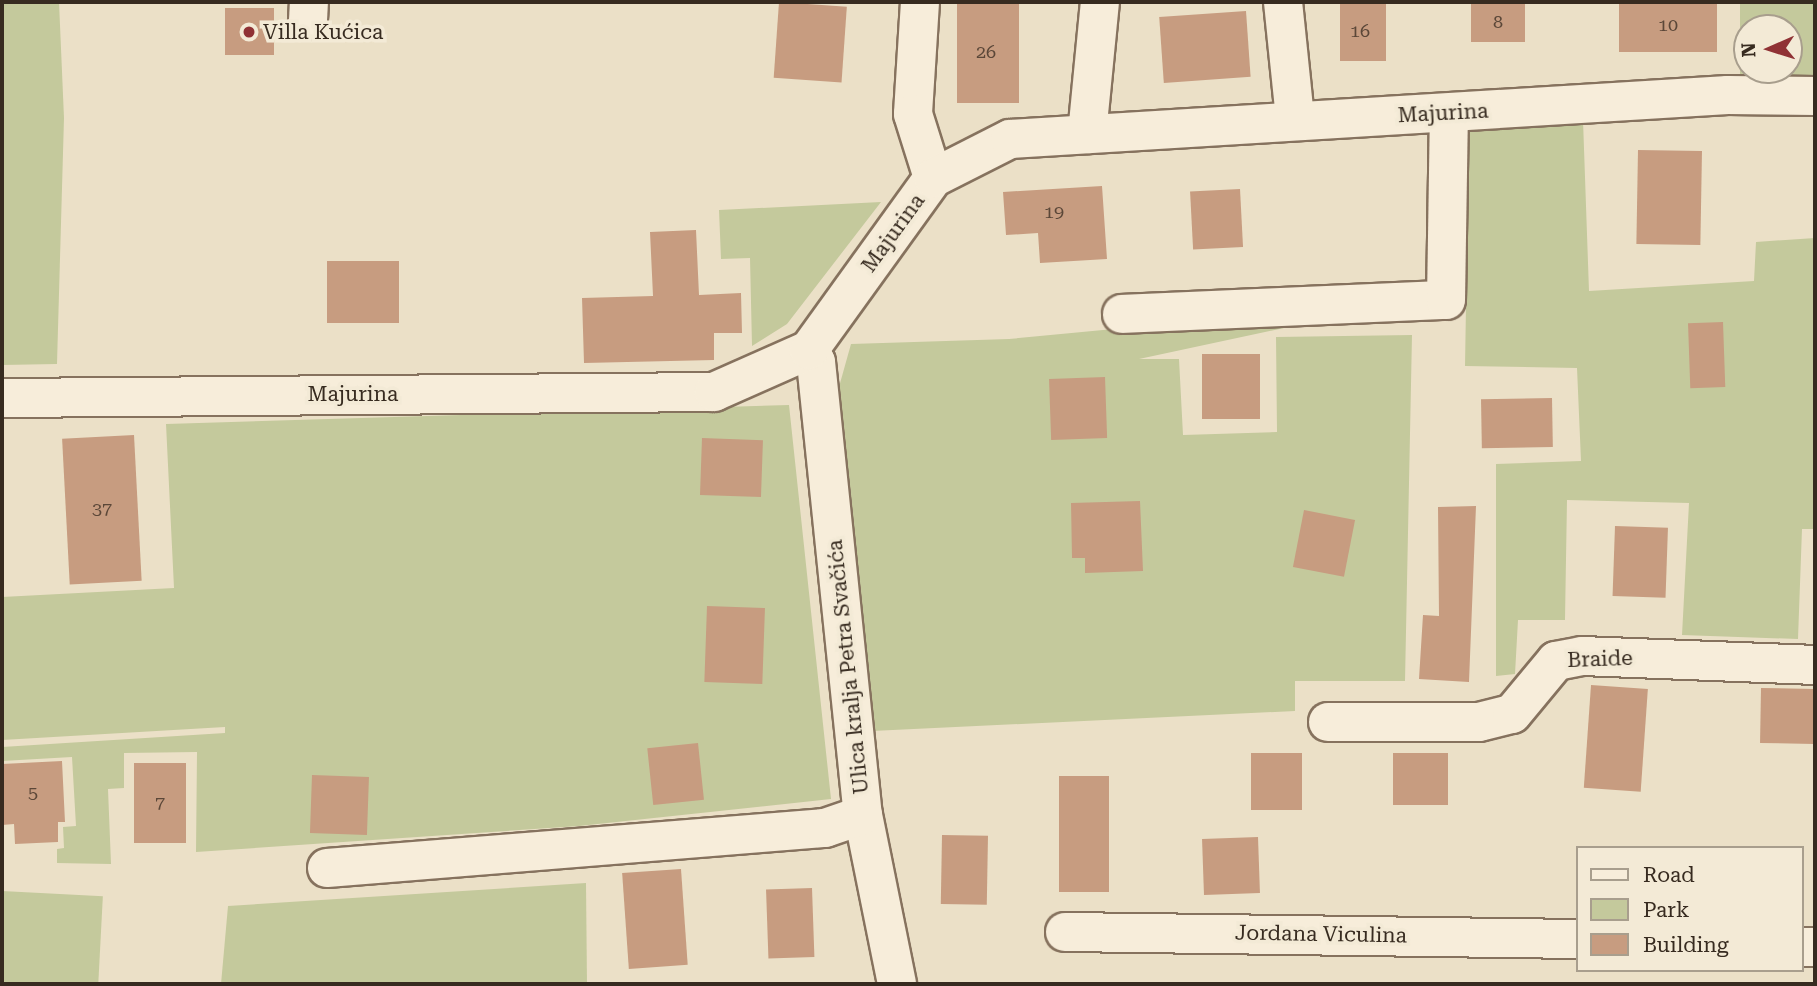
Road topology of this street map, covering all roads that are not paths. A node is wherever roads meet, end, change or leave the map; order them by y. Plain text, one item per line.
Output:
1 (920, 2) edge
2 (1100, 2) edge
3 (1283, 2) edge
4 (1815, 96) edge
5 (1449, 113) junction
6 (1295, 119) junction
7 (1087, 134) junction
8 (933, 178) junction
9 (1122, 314) dead end
10 (809, 350) junction
11 (2, 398) edge
12 (1815, 665) edge
13 (1328, 722) dead end
14 (863, 815) junction
15 (327, 868) dead end
16 (1065, 932) dead end
17 (1576, 939) edge
18 (897, 984) edge

1 - 8 street
2 - 7 street
3 - 6 street
4 - 5 street, Majurina
5 - 6 street, Majurina
5 - 9 street
6 - 7 street, Majurina
7 - 8 street, Majurina
8 - 10 street, Majurina
10 - 11 street, Majurina
10 - 14 street, Ulica kralja Petra Svačića
12 - 13 street, Braide
14 - 15 street
14 - 18 street, Ulica kralja Petra Svačića
16 - 17 street, Jordana Viculina

